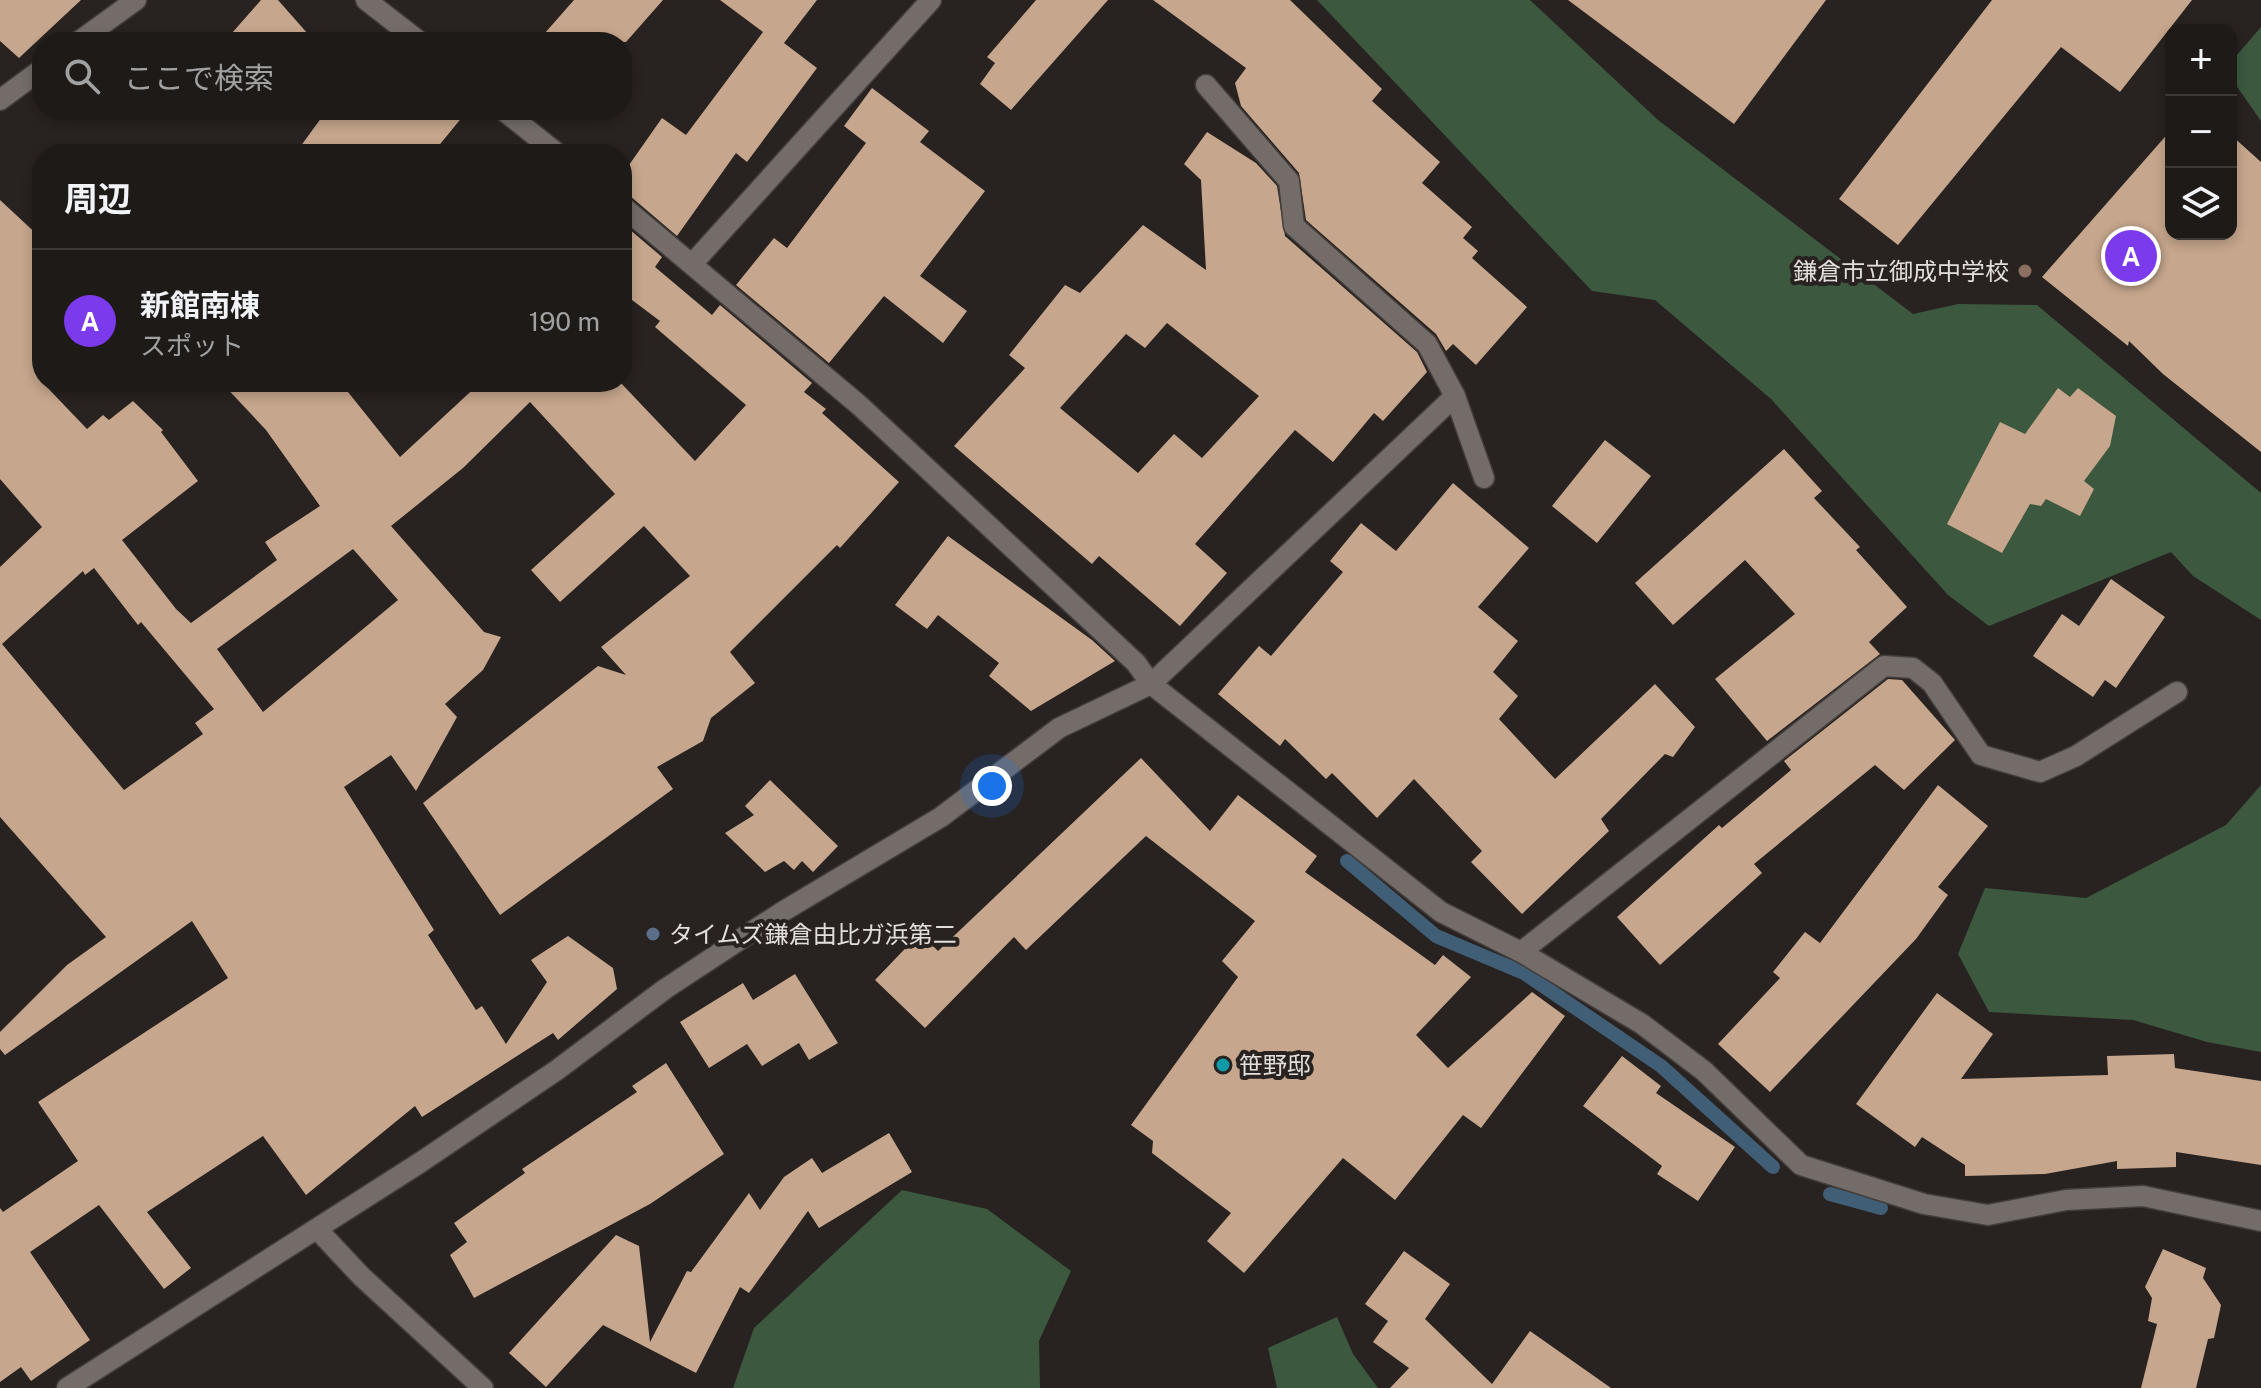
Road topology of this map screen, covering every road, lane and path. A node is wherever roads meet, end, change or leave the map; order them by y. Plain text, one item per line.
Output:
1 (136, 0) edge
2 (366, 0) edge
3 (931, 0) edge
4 (92, 32) edge
5 (407, 32) edge
6 (32, 76) edge
7 (1206, 85) dead end
8 (0, 100) edge
9 (516, 120) edge
10 (546, 144) edge
11 (632, 214) edge
12 (693, 263) junction
13 (1455, 396) junction
14 (1484, 478) dead end
15 (1151, 684) junction
16 (2177, 692) dead end
17 (1521, 952) junction
18 (2261, 1221) edge
19 (317, 1229) junction
20 (67, 1388) edge
21 (483, 1388) edge

1 - 4 street
2 - 5 street
3 - 12 street
6 - 8 street
7 - 13 street
9 - 10 street
11 - 12 street
12 - 15 street
13 - 14 street
13 - 15 street
15 - 17 street
15 - 19 street
16 - 17 street
17 - 18 street
19 - 20 street
19 - 21 street

